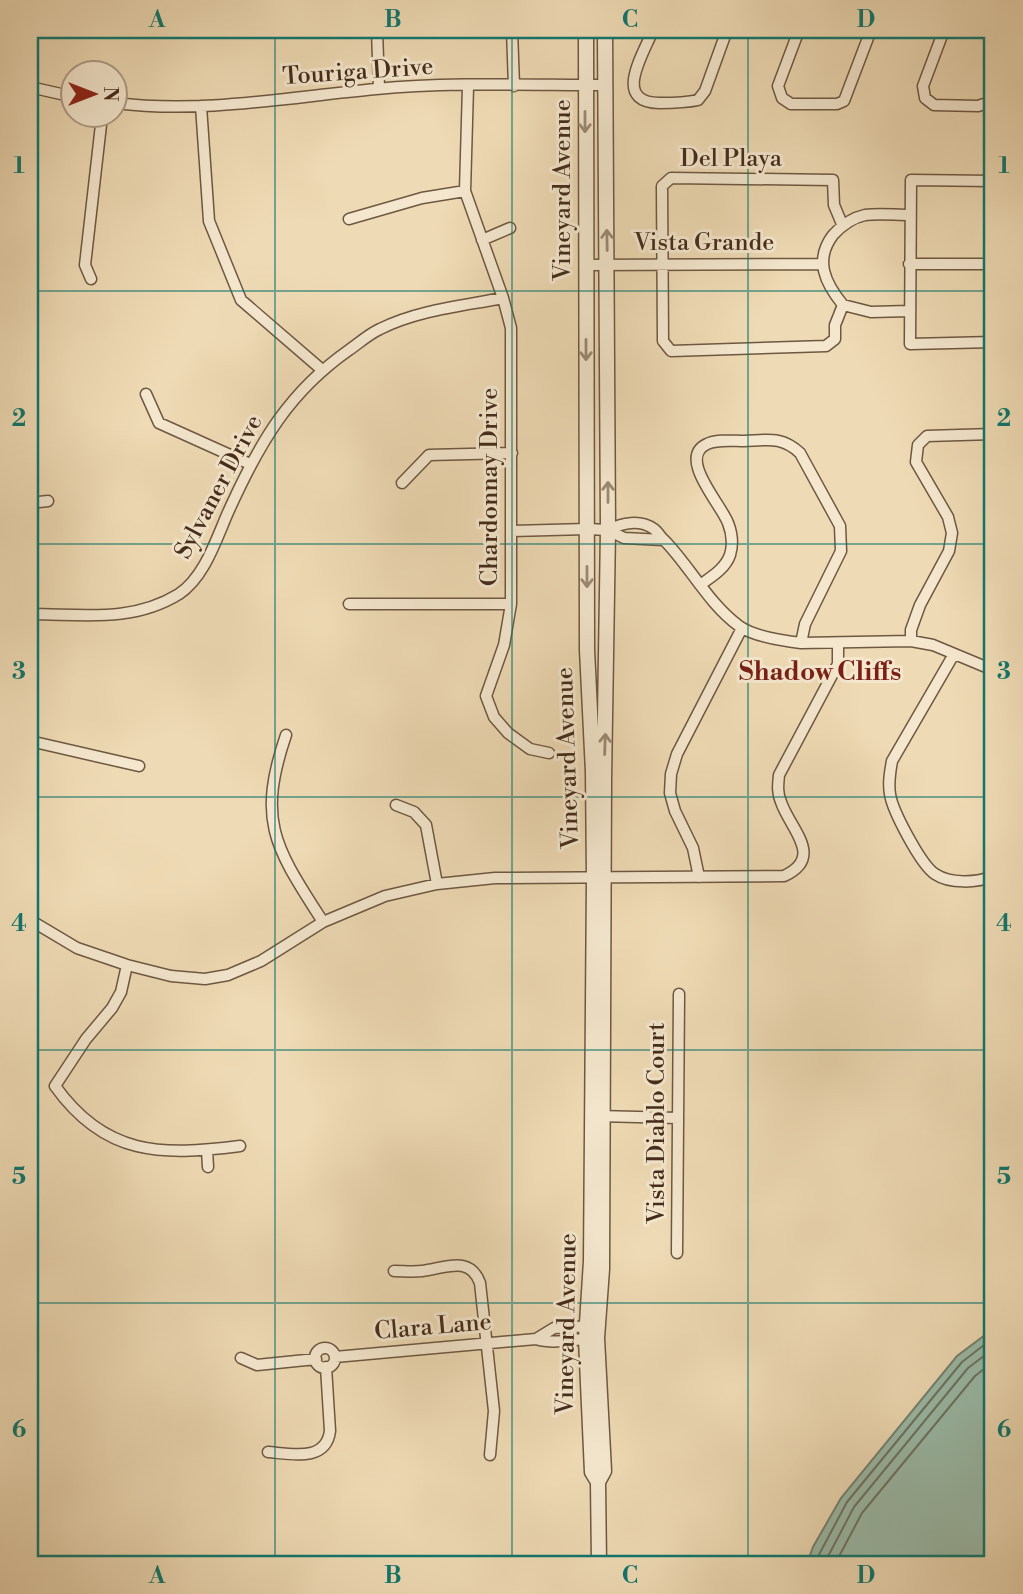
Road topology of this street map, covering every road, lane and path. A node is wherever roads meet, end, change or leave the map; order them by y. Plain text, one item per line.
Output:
1 (377, 30) edge
2 (512, 30) edge
3 (586, 30) edge
4 (605, 30) edge
5 (653, 30) edge
6 (727, 30) edge
7 (799, 30) edge
8 (871, 30) edge
9 (944, 30) edge
10 (585, 85) junction
11 (605, 85) junction
12 (468, 86) junction
13 (514, 86) junction
14 (30, 87) edge
15 (379, 88) junction
16 (993, 92) edge
17 (60, 94) edge
18 (130, 105) edge
19 (201, 106) junction
20 (100, 130) edge
21 (993, 181) edge
22 (465, 191) junction
23 (910, 215) junction
24 (349, 219) dead end
25 (842, 224) junction
26 (510, 228) dead end
27 (482, 240) junction
28 (607, 264) junction
29 (663, 264) junction
30 (822, 264) junction
31 (909, 264) junction
32 (993, 264) edge
33 (586, 265) junction
34 (91, 279) dead end
35 (503, 298) junction
36 (843, 305) junction
37 (909, 311) junction
38 (993, 342) edge
39 (321, 369) junction
40 (146, 394) dead end
41 (993, 434) edge
42 (512, 453) junction
43 (250, 464) junction
44 (402, 483) dead end
45 (48, 501) dead end
46 (30, 503) edge
47 (587, 529) junction
48 (608, 530) junction
49 (512, 531) junction
50 (699, 585) junction
51 (349, 604) dead end
52 (511, 604) junction
53 (30, 614) edge
54 (742, 628) junction
55 (911, 641) junction
56 (801, 643) junction
57 (838, 643) junction
58 (954, 654) junction
59 (993, 670) edge
60 (286, 734) dead end
61 (30, 741) edge
62 (549, 753) dead end
63 (139, 766) dead end
64 (396, 805) dead end
65 (993, 876) edge
66 (699, 877) junction
67 (599, 878) junction
68 (437, 884) junction
69 (30, 920) edge
70 (323, 922) junction
71 (127, 965) junction
72 (679, 993) dead end
73 (598, 1116) junction
74 (678, 1118) junction
75 (240, 1146) dead end
76 (207, 1150) junction
77 (208, 1167) dead end
78 (677, 1253) dead end
79 (394, 1271) dead end
80 (589, 1330) junction
81 (486, 1344) junction
82 (335, 1357) junction
83 (241, 1358) dead end
84 (316, 1359) junction
85 (326, 1367) junction
86 (268, 1452) dead end
87 (490, 1455) dead end
88 (599, 1564) edge

1 - 15 street
2 - 13 street
3 - 10 street, Vineyard Avenue
4 - 11 street, Vineyard Avenue
5 - 6 street
7 - 8 street
9 - 16 street
10 - 11 street, Touriga Drive
10 - 13 street, Touriga Drive
10 -> 33 street, Vineyard Avenue
28 -> 11 street, Vineyard Avenue
12 - 13 street, Touriga Drive
12 - 15 street, Touriga Drive
12 - 22 street
14 - 17 street
15 - 19 street, Touriga Drive
18 - 19 street, Touriga Drive
19 - 39 street
20 - 34 street
21 - 23 street
22 - 24 street
22 - 27 street, Chardonnay Drive
23 - 25 street
23 - 31 street
25 - 29 street, Del Playa
25 - 30 street
26 - 27 street
27 - 35 street, Chardonnay Drive
28 - 29 street, Vista Grande
28 - 33 street, Vista Grande
48 -> 28 street, Vineyard Avenue
29 - 30 street, Vista Grande
29 - 36 street
30 - 36 street
31 - 32 street
31 - 37 street
33 -> 47 street, Vineyard Avenue
35 - 39 street, Sylvaner Drive
35 - 42 street, Chardonnay Drive
36 - 37 street
37 - 38 street
39 - 43 street, Sylvaner Drive
40 - 43 street
41 - 55 street
42 - 44 street
42 - 49 street, Chardonnay Drive
43 - 53 street, Sylvaner Drive
45 - 46 street
47 - 48 street
47 - 49 street
47 -> 67 street, Vineyard Avenue
48 - 50 street
67 -> 48 street, Vineyard Avenue
49 - 52 street, Chardonnay Drive
50 - 54 street
50 - 56 street
51 - 52 street
52 - 62 street, Chardonnay Drive
54 - 56 street
54 - 66 street
55 - 57 street
55 - 58 street
56 - 57 street
57 - 66 street
58 - 59 street
58 - 65 street
60 - 70 street
61 - 63 street
64 - 68 street
66 - 67 street
67 - 68 street
67 - 73 street, Vineyard Avenue
68 - 70 street
69 - 71 street
70 - 71 street
71 - 76 street
72 - 74 street, Vista Diablo Court
73 - 74 street
73 - 80 street, Vineyard Avenue
74 - 78 street, Vista Diablo Court
75 - 76 street
76 - 77 street
79 - 81 street
80 - 81 street, Clara Lane
80 - 88 street, Vineyard Avenue
81 - 82 street, Clara Lane
81 - 87 street
82 - 84 street
82 - 85 street
83 - 84 street
84 - 85 street
85 - 86 street

